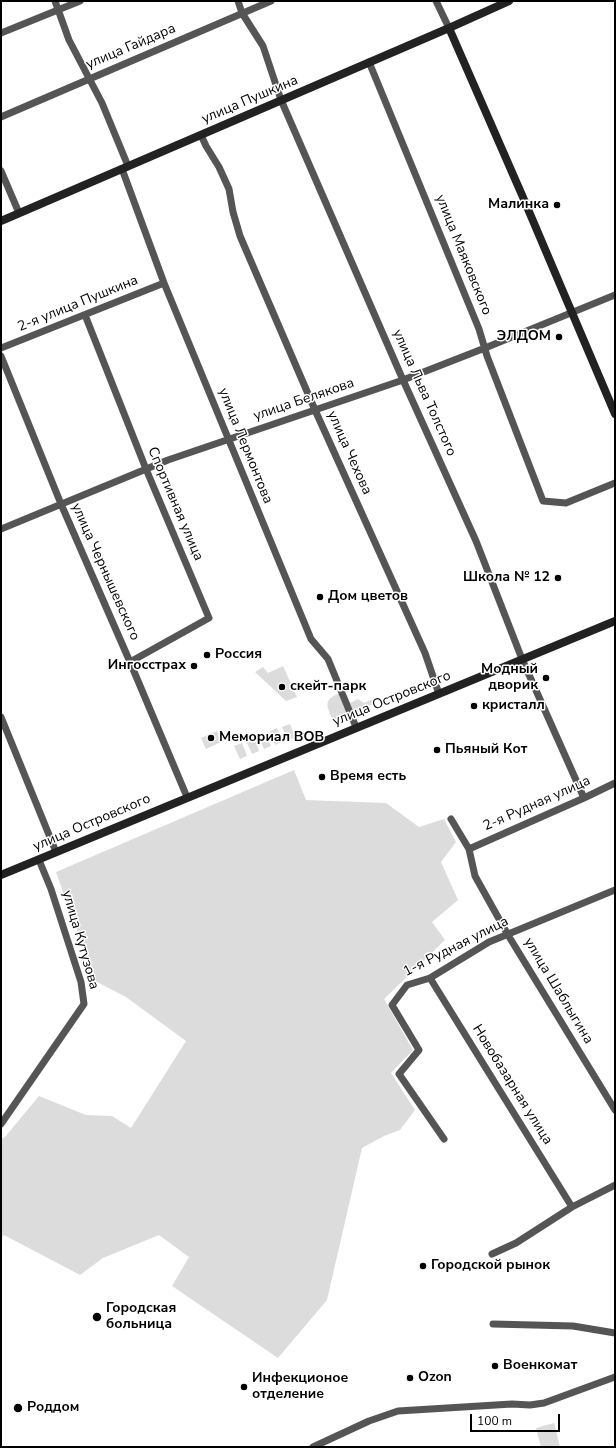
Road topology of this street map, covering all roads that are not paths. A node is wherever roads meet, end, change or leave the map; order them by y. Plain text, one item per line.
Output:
1 (55, 1) edge
2 (80, 1) edge
3 (238, 1) edge
4 (271, 1) edge
5 (436, 1) edge
6 (509, 1) edge
7 (58, 10) junction
8 (242, 13) junction
9 (449, 28) junction
10 (1, 33) edge
11 (369, 62) junction
12 (90, 78) junction
13 (281, 100) junction
14 (1, 117) edge
15 (201, 135) junction
16 (125, 168) junction
17 (1, 171) edge
18 (19, 213) junction
19 (1, 221) edge
20 (164, 283) junction
21 (615, 294) edge
22 (572, 312) junction
23 (85, 315) junction
24 (1, 348) edge
25 (485, 348) junction
26 (1, 356) edge
27 (403, 380) junction
28 (315, 410) junction
29 (615, 414) edge
30 (228, 439) junction
31 (146, 469) junction
32 (615, 483) edge
33 (61, 504) junction
34 (1, 529) edge
35 (615, 621) edge
36 (522, 659) junction
37 (130, 662) junction
38 (439, 694) junction
39 (1, 717) edge
40 (356, 727) junction
41 (615, 783) edge
42 (187, 797) junction
43 (584, 798) junction
44 (451, 818) dead end
45 (469, 849) junction
46 (56, 852) junction
47 (39, 860) junction
48 (1, 875) edge
49 (615, 890) edge
50 (508, 935) junction
51 (430, 978) junction
52 (615, 1110) edge
53 (1, 1124) edge
54 (444, 1139) dead end
55 (615, 1185) edge
56 (572, 1207) junction
57 (492, 1254) dead end
58 (492, 1324) dead end
59 (615, 1333) edge
60 (615, 1377) edge
61 (313, 1447) edge

1 - 7 street, улица Лермонтова
2 - 7 street
3 - 8 street, улица Льва Толстого
4 - 8 street, улица Гайдара
5 - 9 street
6 - 9 street, улица Пушкина
7 - 10 street
7 - 12 street, улица Лермонтова
8 - 12 street, улица Гайдара
8 - 13 street, улица Льва Толстого
9 - 11 street, улица Пушкина
9 - 22 street
11 - 13 street, улица Пушкина
11 - 25 street, улица Маяковского
12 - 14 street, улица Гайдара
12 - 16 street, улица Лермонтова
13 - 15 street, улица Пушкина
13 - 27 street, улица Льва Толстого
15 - 16 street, улица Пушкина
15 - 28 street, улица Чехова
16 - 18 street, улица Пушкина
16 - 20 street, улица Лермонтова
17 - 18 street
18 - 19 street, улица Пушкина
20 - 23 street, 2-я улица Пушкина
20 - 30 street, улица Лермонтова
21 - 22 street, улица Белякова
22 - 25 street, улица Белякова
22 - 29 street
23 - 24 street, 2-я улица Пушкина
23 - 31 street, Спортивная улица
25 - 27 street, улица Белякова
25 - 32 street, улица Маяковского
26 - 33 street, улица Чернышевского
27 - 28 street, улица Белякова
27 - 36 street, улица Льва Толстого
28 - 30 street, улица Белякова
28 - 38 street, улица Чехова
30 - 31 street, улица Белякова
30 - 40 street, улица Лермонтова
31 - 33 street, улица Белякова
31 - 37 street, Спортивная улица
33 - 34 street, улица Белякова
33 - 37 street, улица Чернышевского
35 - 36 street, улица Островского
36 - 38 street, улица Островского
36 - 43 street, улица Льва Толстого
37 - 42 street, улица Чернышевского
38 - 40 street, улица Островского
39 - 46 street
40 - 42 street, улица Островского
41 - 43 street, 2-я Рудная улица
42 - 46 street, улица Островского
43 - 45 street, 2-я Рудная улица
44 - 45 street, улица Шаблыгина
45 - 50 street, улица Шаблыгина
46 - 47 street, улица Островского
47 - 48 street, улица Островского
47 - 53 street, улица Кутузова
49 - 50 street, 1-я Рудная улица
50 - 51 street, 1-я Рудная улица
50 - 52 street, улица Шаблыгина
51 - 54 street, 1-я Рудная улица
51 - 56 street, Новобазарная улица
55 - 56 street
56 - 57 street
58 - 59 street
60 - 61 street

